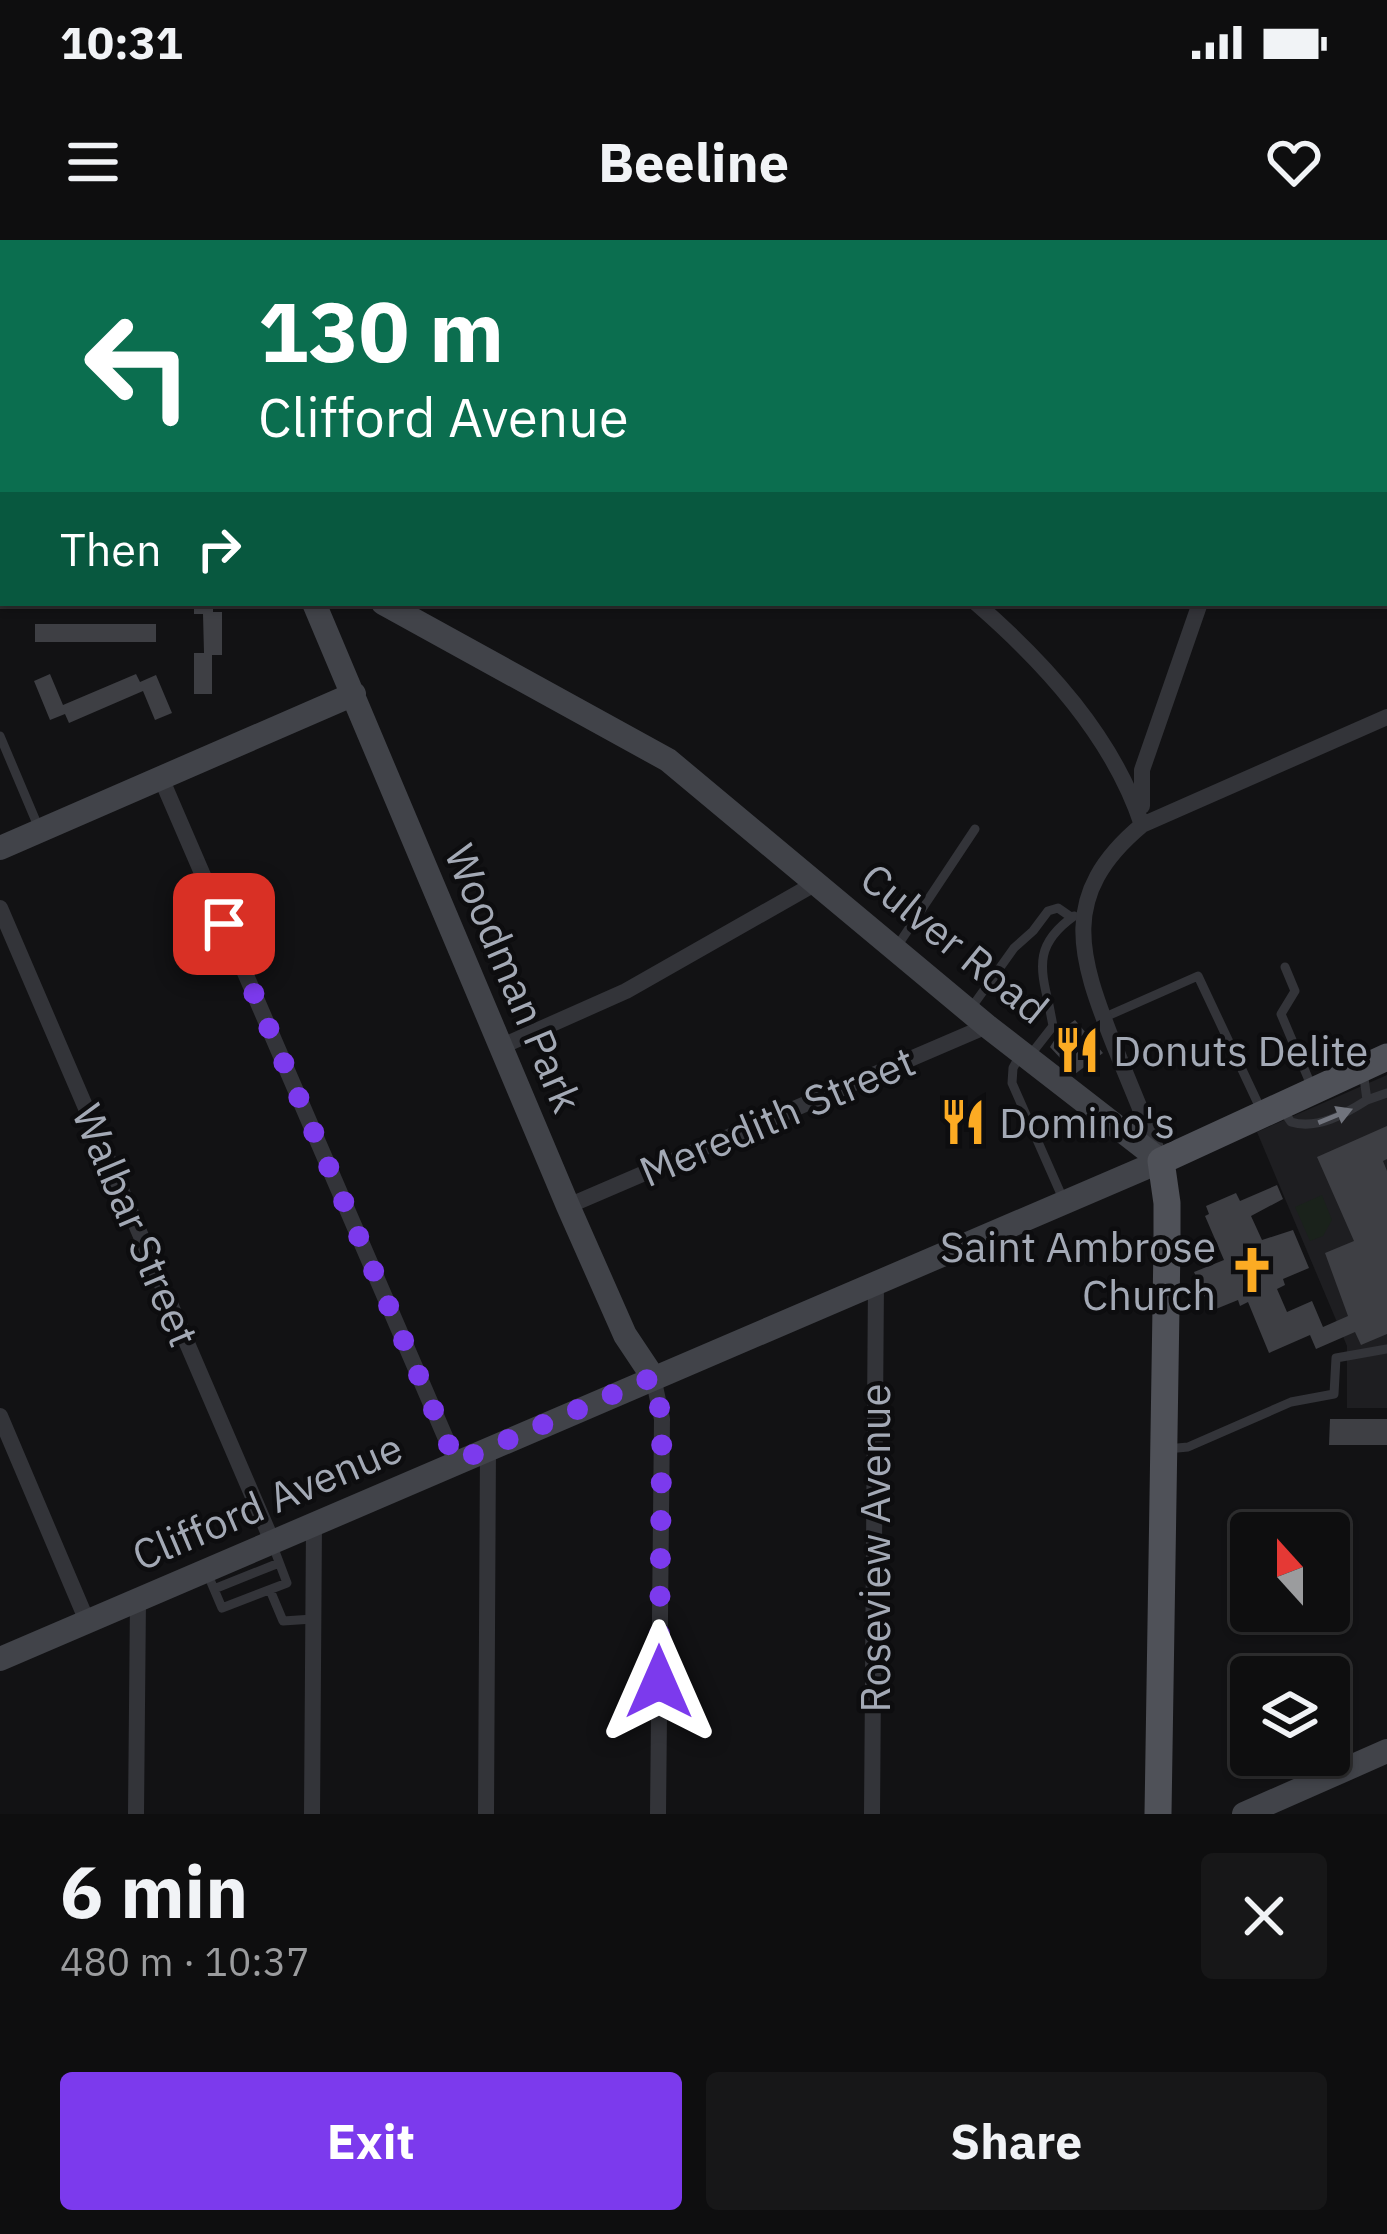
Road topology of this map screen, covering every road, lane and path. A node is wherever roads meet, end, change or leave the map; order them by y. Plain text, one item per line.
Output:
1 (315, 606) edge
2 (389, 606) edge
3 (979, 606) edge
4 (1198, 606) edge
5 (354, 694) junction
6 (1387, 717) edge
7 (0, 736) edge
8 (161, 778) junction
9 (1142, 825) junction
10 (975, 829) dead end
11 (40, 831) junction
12 (0, 848) edge
13 (816, 884) junction
14 (0, 908) edge
15 (1078, 915) junction
16 (895, 950) junction
17 (1285, 967) dead end
18 (993, 978) junction
19 (1048, 1006) junction
20 (978, 1018) junction
21 (1103, 1018) junction
22 (500, 1047) junction
23 (1025, 1055) junction
24 (1374, 1063) edge
25 (1312, 1090) junction
26 (1387, 1093) edge
27 (1366, 1100) junction
28 (1271, 1108) junction
29 (1161, 1161) junction
30 (1064, 1201) junction
31 (568, 1206) junction
32 (876, 1281) junction
33 (1387, 1349) edge
34 (653, 1377) junction
35 (0, 1417) edge
36 (488, 1448) junction
37 (1162, 1450) junction
38 (456, 1462) junction
39 (314, 1523) junction
40 (276, 1552) junction
41 (210, 1579) junction
42 (270, 1590) junction
43 (138, 1599) junction
44 (313, 1619) junction
45 (87, 1621) junction
46 (0, 1659) edge
47 (1387, 1751) edge
48 (136, 1814) edge
49 (311, 1814) edge
50 (486, 1814) edge
51 (658, 1814) edge
52 (872, 1814) edge
53 (1158, 1814) edge
54 (1244, 1814) edge

1 - 5 main road, Woodman Park
2 - 13 main road, Culver Road
3 - 9 street
4 - 9 street
5 - 8 main road
5 - 22 main road, Woodman Park
6 - 9 street
7 - 11 lane
8 - 11 main road
8 - 38 street
9 - 15 street
10 - 16 lane
11 - 12 main road
13 - 16 main road, Culver Road
13 - 22 street
14 - 40 street, Walbar Street
15 - 18 lane
15 - 19 lane
15 - 21 street
16 - 20 main road, Culver Road
17 - 25 lane
18 - 19 lane
18 - 20 lane
19 - 23 lane
20 - 23 main road, Culver Road
20 - 31 street, Meredith Street
21 - 28 lane
21 - 29 street
22 - 31 main road, Woodman Park
23 - 29 main road, Culver Road
23 - 30 lane
24 - 25 main road
24 - 27 lane
25 - 28 main road
26 - 27 lane
28 -> 27 lane
28 - 29 main road
29 - 30 main road, Clifford Avenue
29 - 37 main road
30 - 32 main road, Clifford Avenue
31 - 34 main road, Woodman Park
32 - 34 main road, Clifford Avenue
32 - 52 street, Roseview Avenue
33 - 37 lane
34 - 36 main road, Clifford Avenue
34 - 51 street
35 - 45 street
36 - 38 main road, Clifford Avenue
36 - 50 street
37 - 53 main road
38 - 39 main road, Clifford Avenue
39 - 40 main road, Clifford Avenue
39 - 44 street
40 - 41 main road, Clifford Avenue
40 - 42 lane
41 - 42 lane
41 - 43 main road, Clifford Avenue
42 - 44 lane
43 - 45 main road, Clifford Avenue
43 - 48 street
44 - 49 street
45 - 46 main road, Clifford Avenue
47 - 54 main road

